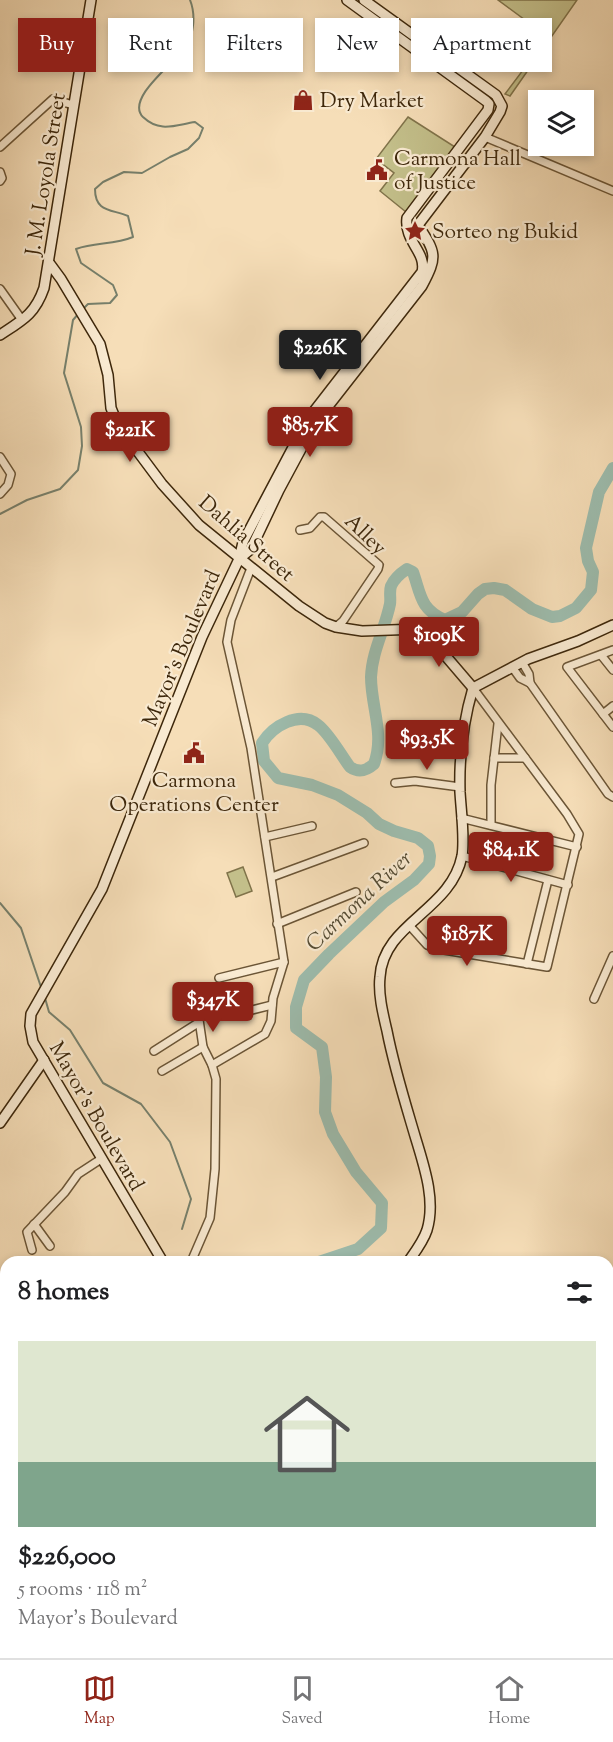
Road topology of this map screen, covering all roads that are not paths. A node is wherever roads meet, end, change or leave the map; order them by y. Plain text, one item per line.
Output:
1 (91, 0) edge
2 (347, 0) edge
3 (364, 0) edge
4 (73, 105) junction
5 (485, 136) junction
6 (0, 147) edge
7 (0, 172) edge
8 (0, 181) edge
9 (613, 191) edge
10 (50, 264) junction
11 (0, 289) edge
12 (22, 320) junction
13 (0, 335) edge
14 (0, 457) edge
15 (0, 494) edge
16 (300, 530) dead end
17 (239, 559) junction
18 (251, 568) junction
19 (613, 626) edge
20 (336, 627) junction
21 (613, 650) edge
22 (601, 655) junction
23 (522, 662) junction
24 (512, 667) junction
25 (613, 670) edge
26 (530, 683) junction
27 (473, 688) junction
28 (613, 706) edge
29 (603, 714) junction
30 (498, 724) junction
31 (613, 727) edge
32 (494, 758) junction
33 (525, 758) junction
34 (395, 783) dead end
35 (460, 788) junction
36 (613, 796) edge
37 (461, 818) junction
38 (491, 825) junction
39 (312, 826) dead end
40 (265, 837) junction
41 (364, 843) dead end
42 (577, 847) junction
43 (462, 856) junction
44 (272, 878) junction
45 (548, 880) junction
46 (568, 885) junction
47 (356, 892) dead end
48 (277, 924) junction
49 (409, 925) junction
50 (613, 956) edge
51 (284, 962) junction
52 (527, 964) junction
53 (219, 978) dead end
54 (594, 999) dead end
55 (272, 1005) junction
56 (196, 1006) dead end
57 (240, 1013) dead end
58 (198, 1023) junction
59 (203, 1047) junction
60 (154, 1051) dead end
61 (44, 1060) junction
62 (212, 1065) junction
63 (162, 1071) dead end
64 (0, 1123) edge
65 (101, 1159) junction
66 (34, 1224) junction
67 (50, 1245) dead end
68 (32, 1250) dead end
69 (159, 1256) edge
70 (193, 1256) edge
71 (412, 1256) edge

1 - 4 main road, J. M. Loyola Street
2 - 17 main road, Mayor's Boulevard
3 - 5 main road, Mayor's Boulevard
4 - 6 street
4 - 10 main road, J. M. Loyola Street
5 - 9 street
5 - 17 main road, Mayor's Boulevard
7 - 8 street
10 - 12 main road, J. M. Loyola Street
10 - 17 main road, Dahlia Street
11 - 12 street
12 - 13 main road, J. M. Loyola Street
14 - 15 street
16 - 20 street, Alley
17 - 18 main road, Dahlia Street
17 - 61 main road, Mayor's Boulevard
18 - 20 main road, Dahlia Street
18 - 40 street
19 - 23 main road
20 - 27 main road, Dahlia Street
21 - 22 street
22 - 25 street
22 - 29 street
23 - 24 main road
23 - 26 street
24 - 26 street
24 - 27 main road
26 - 36 street
27 - 30 street
27 - 35 main road
28 - 29 street
29 - 31 street
30 - 32 street
30 - 33 street
32 - 33 street
32 - 38 street
33 - 42 street
34 - 35 street
35 - 37 main road
37 - 38 street
37 - 43 main road
38 - 42 street
39 - 40 street
40 - 44 street
41 - 44 street
42 - 46 street
43 - 45 street
43 - 49 main road
44 - 48 street
45 - 46 street
45 - 52 street
46 - 52 street
47 - 48 street
48 - 51 street
49 - 52 street
49 - 71 main road
50 - 54 street
51 - 53 street
51 - 55 street
55 - 57 street
55 - 62 street
56 - 58 street
58 - 59 street
58 - 60 street
59 - 62 street
59 - 63 street
61 - 64 main road
61 - 65 main road, Mayor's Boulevard
62 - 70 street
65 - 66 street
65 - 69 main road, Mayor's Boulevard
66 - 67 street
66 - 68 street

